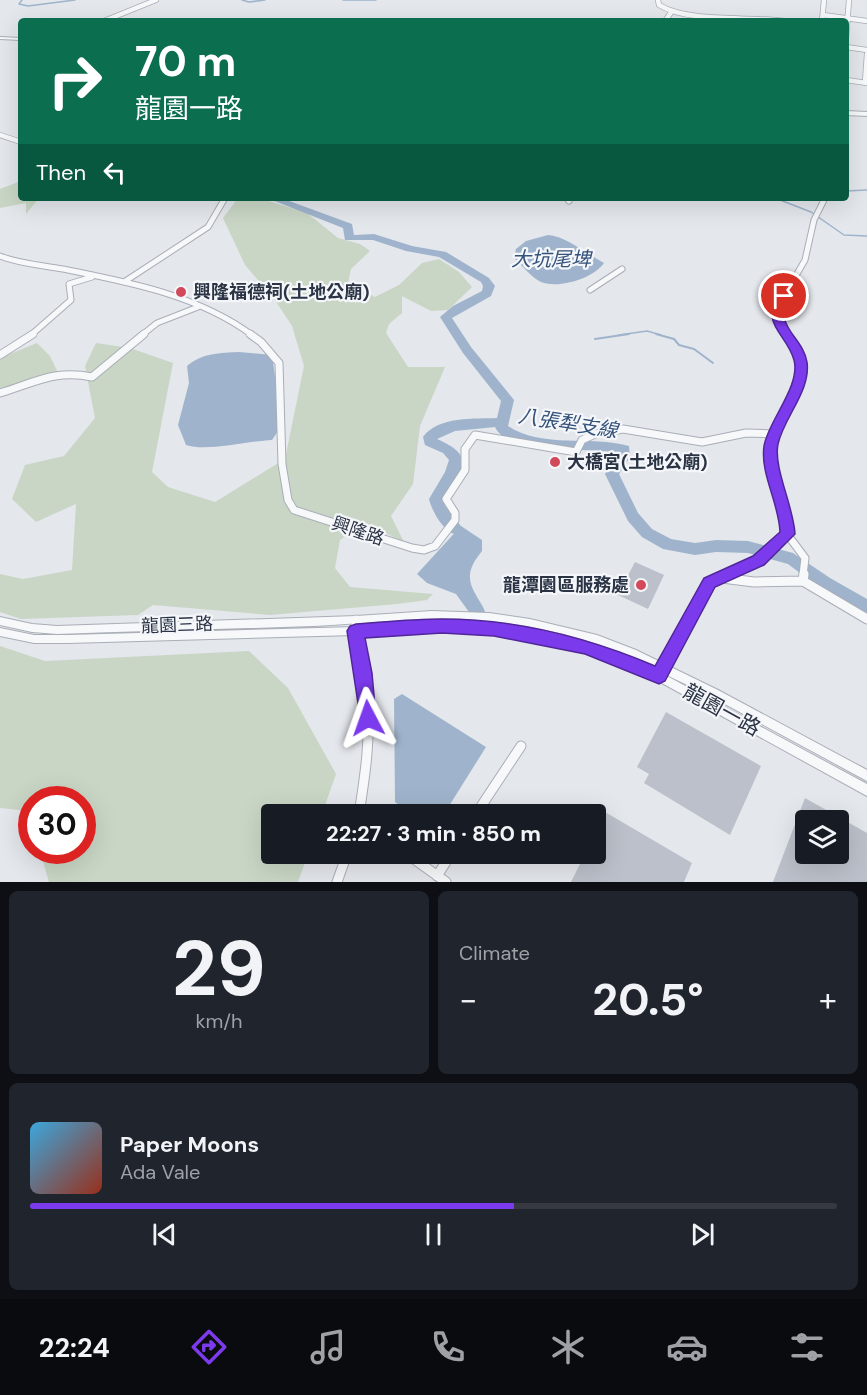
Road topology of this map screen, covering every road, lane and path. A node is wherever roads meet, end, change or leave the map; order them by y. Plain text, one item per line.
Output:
1 (156, 0) edge
2 (658, 0) edge
3 (824, 0) edge
4 (849, 0) edge
5 (672, 11) junction
6 (823, 15) junction
7 (111, 18) edge
8 (667, 18) edge
9 (755, 18) edge
10 (822, 18) edge
11 (841, 18) edge
12 (847, 18) edge
13 (849, 19) edge
14 (867, 21) edge
15 (0, 38) edge
16 (18, 39) edge
17 (849, 48) edge
18 (867, 52) edge
19 (849, 80) edge
20 (866, 82) edge
21 (849, 113) edge
22 (867, 114) edge
23 (0, 135) edge
24 (18, 140) edge
25 (223, 201) edge
26 (824, 201) edge
27 (0, 256) edge
28 (622, 269) dead end
29 (94, 276) junction
30 (124, 282) junction
31 (590, 290) dead end
32 (198, 307) junction
33 (0, 355) edge
34 (0, 393) edge
35 (775, 434) junction
36 (787, 534) junction
37 (720, 577) junction
38 (803, 581) junction
39 (867, 619) edge
40 (0, 621) edge
41 (356, 626) junction
42 (0, 632) edge
43 (661, 672) junction
44 (521, 746) dead end
45 (867, 776) edge
46 (867, 790) edge
47 (361, 804) edge
48 (483, 804) edge
49 (343, 864) edge
50 (421, 864) edge
51 (445, 864) edge
52 (437, 876) junction
53 (337, 882) edge
54 (446, 882) edge

1 - 7 street
2 - 5 street
3 - 6 street
4 - 12 street
5 - 8 street
5 - 9 street
6 - 10 street
6 - 11 street
13 - 14 street
15 - 16 street
17 - 18 street
18 - 20 street
19 - 20 street
21 - 22 street
23 - 24 street
25 - 30 street
26 - 35 street
27 - 29 street, 興隆路
28 - 31 street
29 - 30 street, 興隆路
29 - 33 street
30 - 32 street, 興隆路
32 - 34 street
32 - 35 street, 興隆路
35 - 36 street
36 - 37 street
36 - 38 street
37 - 38 street
37 - 43 street
38 - 39 street
40 - 41 street, 龍園三路
41 - 42 street, 龍園三路
41 - 43 street, 龍園一路
41 - 47 street
43 - 45 street, 龍園一路
43 - 46 street, 龍園一路
44 - 48 street
49 - 53 street
50 - 52 street
51 - 52 street
52 - 54 street

